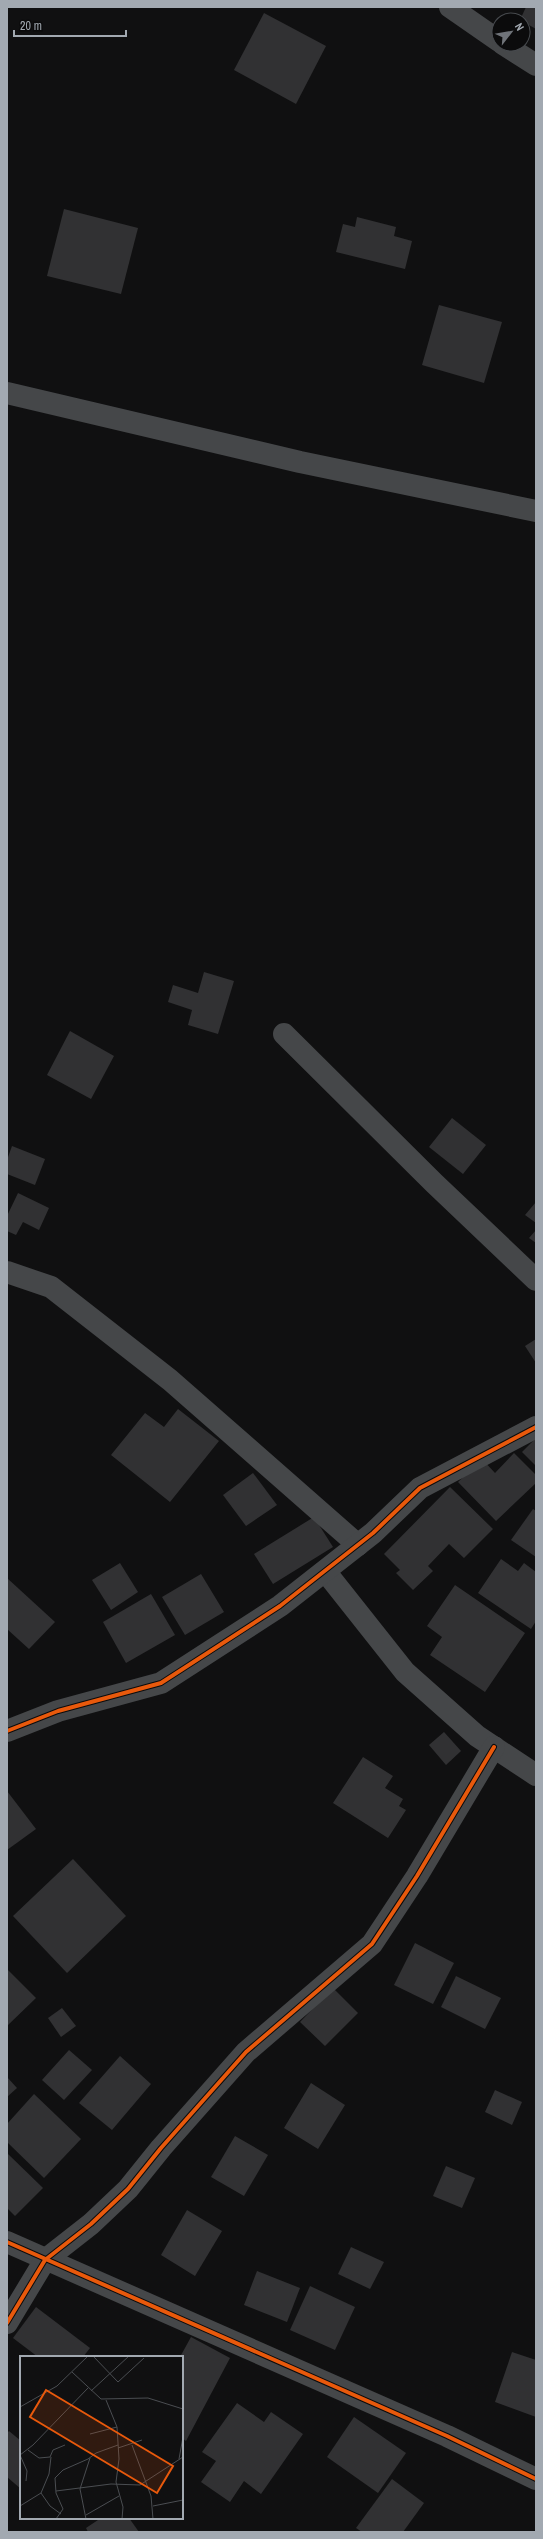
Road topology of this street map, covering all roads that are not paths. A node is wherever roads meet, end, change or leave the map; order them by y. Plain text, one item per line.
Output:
1 (450, 7) edge
2 (491, 35) edge
3 (516, 52) edge
4 (536, 65) edge
5 (7, 393) edge
6 (536, 511) edge
7 (284, 1034) dead end
8 (7, 1272) edge
9 (536, 1280) edge
10 (536, 1427) edge
11 (358, 1545) junction
12 (325, 1571) junction
13 (7, 1731) edge
14 (494, 1747) junction
15 (536, 1775) edge
16 (7, 2242) edge
17 (45, 2260) junction
18 (7, 2322) edge
19 (536, 2479) edge

1 - 2 street
3 - 4 street
5 - 6 street
7 - 9 street
8 - 11 street
10 - 11 street
11 - 12 street
12 - 13 street
12 - 14 street
14 - 15 street
14 - 17 street
16 - 17 street
17 - 18 street
17 - 19 street

